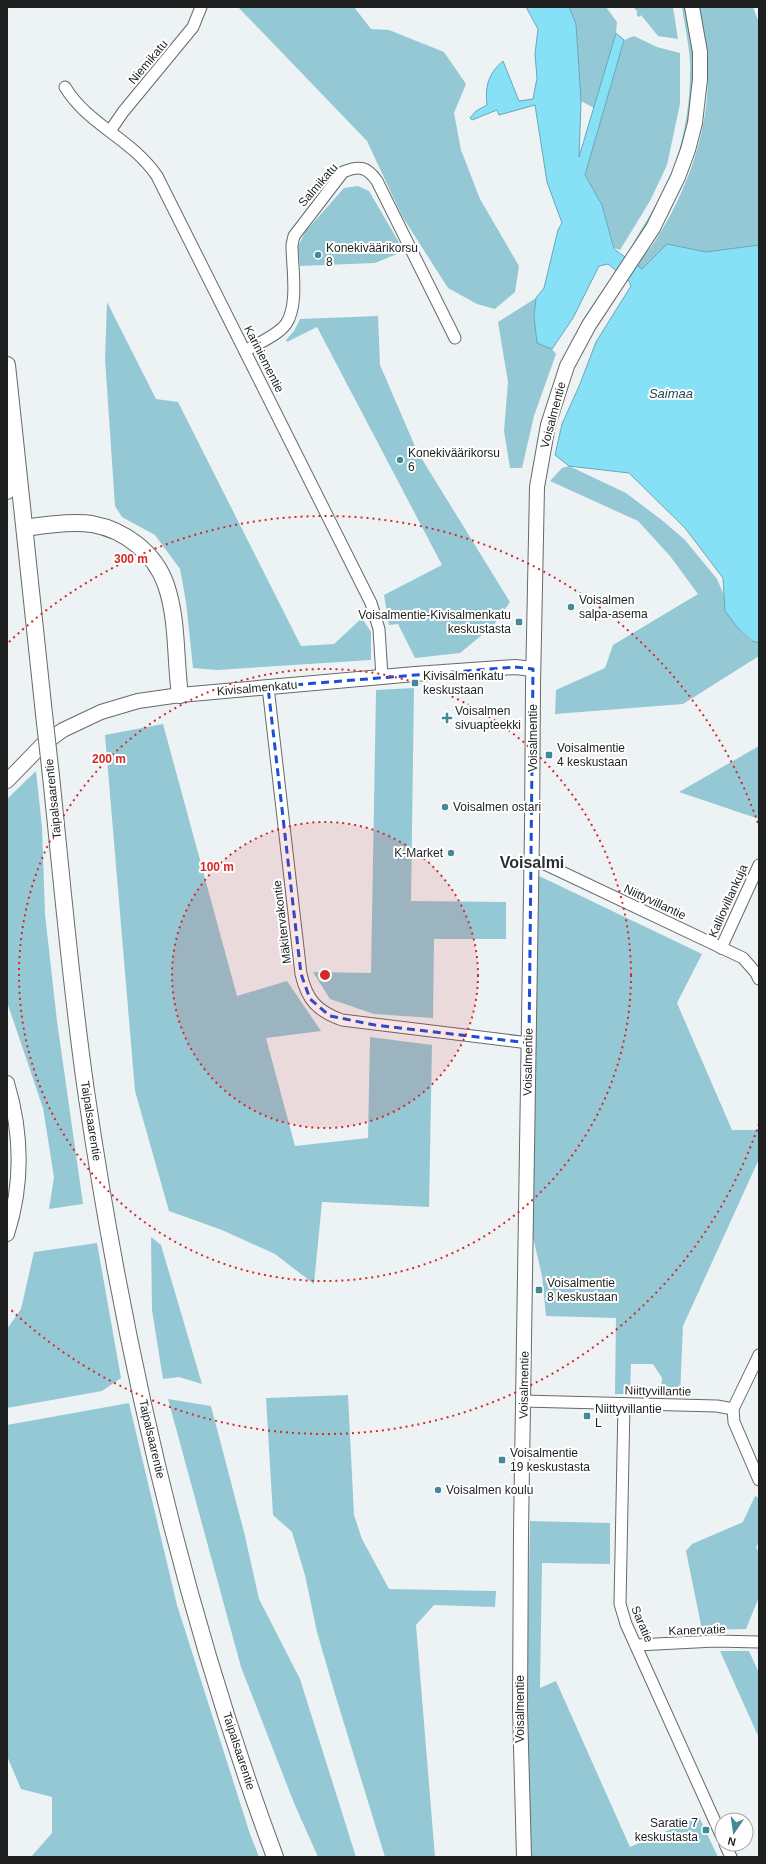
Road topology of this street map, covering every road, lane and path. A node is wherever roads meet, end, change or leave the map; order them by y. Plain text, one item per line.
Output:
1 (201, 7) edge
2 (692, 7) edge
3 (65, 87) dead end
4 (110, 131) junction
5 (455, 338) dead end
6 (245, 351) junction
7 (7, 365) edge
8 (7, 436) edge
9 (7, 491) edge
10 (24, 528) junction
11 (533, 669) junction
12 (382, 677) junction
13 (268, 687) junction
14 (180, 694) junction
15 (7, 781) edge
16 (532, 862) junction
17 (759, 865) edge
18 (721, 948) junction
19 (759, 979) edge
20 (529, 1043) junction
21 (7, 1083) edge
22 (7, 1234) edge
23 (759, 1355) edge
24 (523, 1401) junction
25 (624, 1404) junction
26 (733, 1409) junction
27 (759, 1480) edge
28 (759, 1642) edge
29 (637, 1645) junction
30 (714, 1819) edge
31 (275, 1857) edge
32 (524, 1857) edge

1 - 4 street, Niemikatu
2 - 11 street, Voisalmentie
3 - 4 street, Kariniementie
4 - 6 street, Kariniementie
5 - 6 street, Salmikatu
6 - 12 street, Kariniementie
7 - 10 main road, Taipalsaarentie
8 - 9 main road
10 - 14 main road
10 - 31 main road, Taipalsaarentie, bridge
11 - 12 street, Kivisalmenkatu
11 - 16 street, Voisalmentie
12 - 13 street, Kivisalmenkatu
13 - 14 street, Kivisalmenkatu
13 - 20 street, Mäkitervakontie
14 - 15 street, Kivisalmenkatu
16 - 18 street, Niittyvillantie
16 - 20 street, Voisalmentie
17 - 18 street, Kalliovillankuja
18 - 19 street, Niittyvillantie
20 - 24 street, Voisalmentie
21 - 22 street
23 - 26 street
24 - 25 street, Niittyvillantie
24 - 32 street, Voisalmentie
25 - 26 street, Niittyvillantie
25 - 29 street, Saratie
26 - 27 street
28 - 29 street, Kanervatie
29 - 30 street, Saratie

